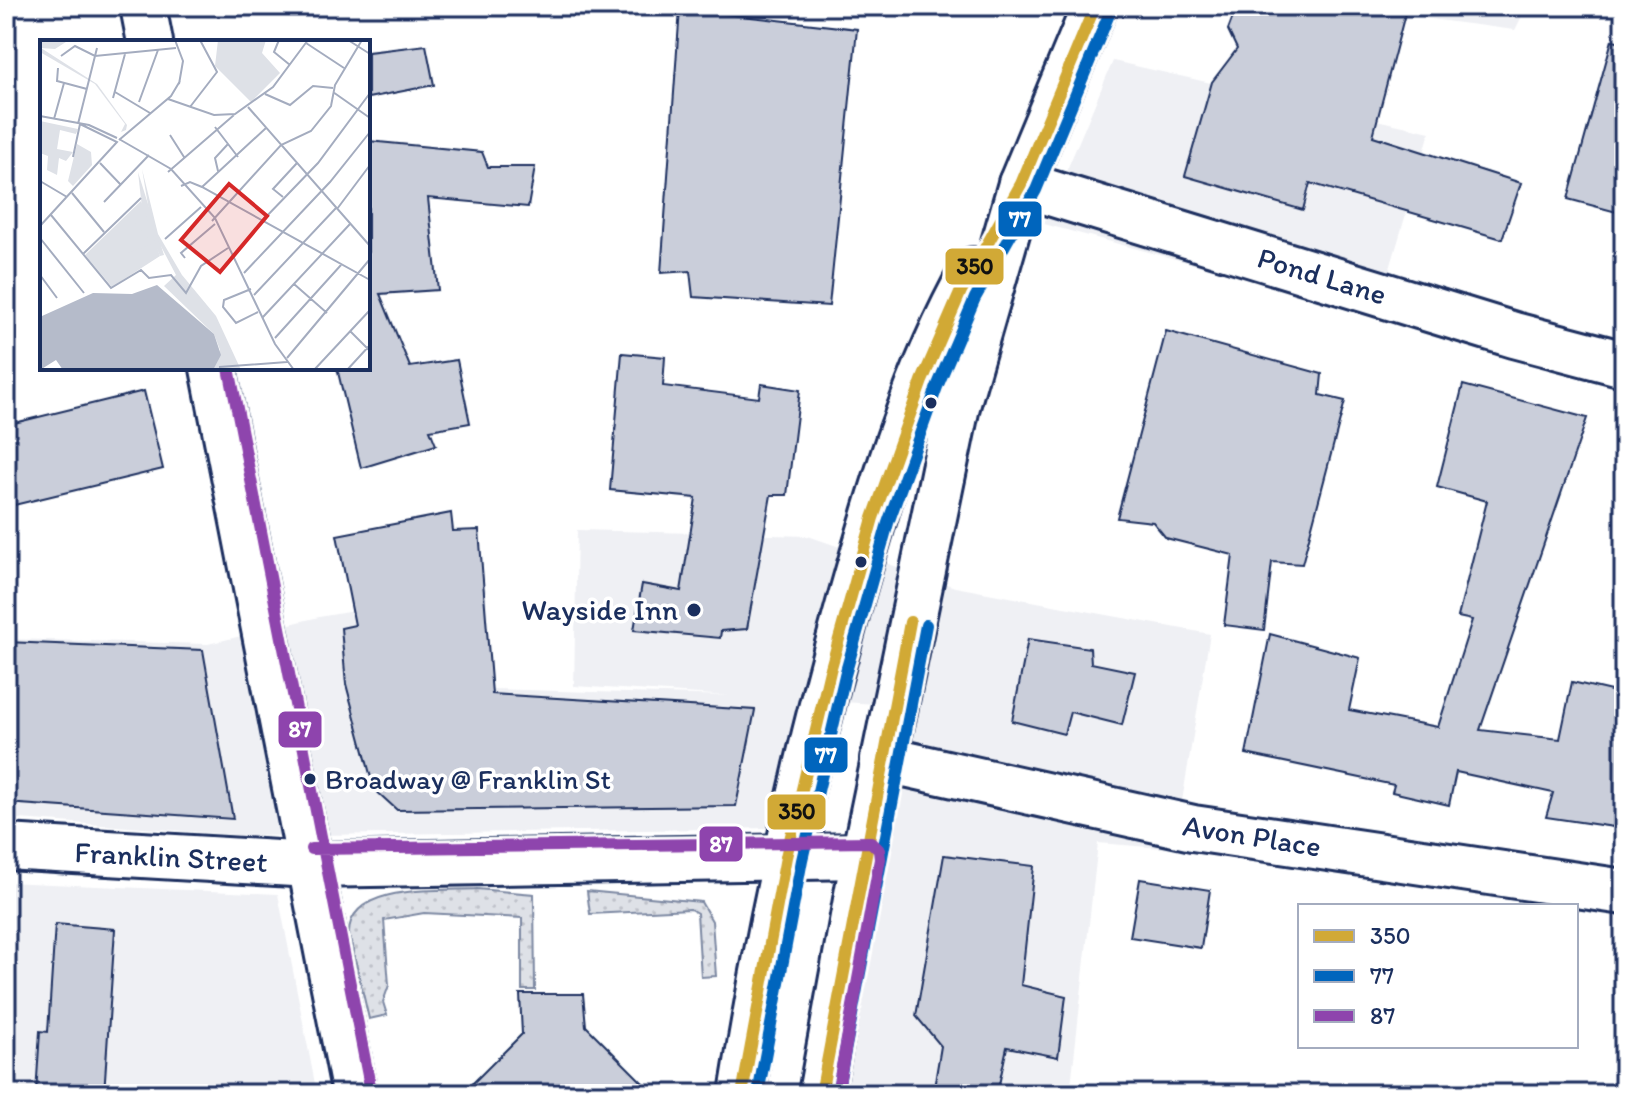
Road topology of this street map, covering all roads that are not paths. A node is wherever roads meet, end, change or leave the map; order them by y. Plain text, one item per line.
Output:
1 (143, 6) edge
2 (1095, 6) edge
3 (150, 40) edge
4 (1021, 184) junction
5 (1624, 364) edge
6 (213, 370) edge
7 (883, 759) junction
8 (6, 847) edge
9 (864, 856) junction
10 (786, 857) junction
11 (311, 865) junction
12 (1624, 892) edge
13 (355, 1094) edge
14 (742, 1094) edge
15 (821, 1094) edge

1 - 3 main road
2 - 4 main road
4 - 5 main road, Pond Lane
4 - 7 main road
4 - 10 main road
6 - 11 main road
7 - 9 main road
7 - 12 main road, Avon Place
8 - 11 main road, Franklin Street
9 - 10 main road, Franklin Street
9 - 15 main road
10 - 11 main road, Franklin Street
10 - 14 main road
11 - 13 main road

